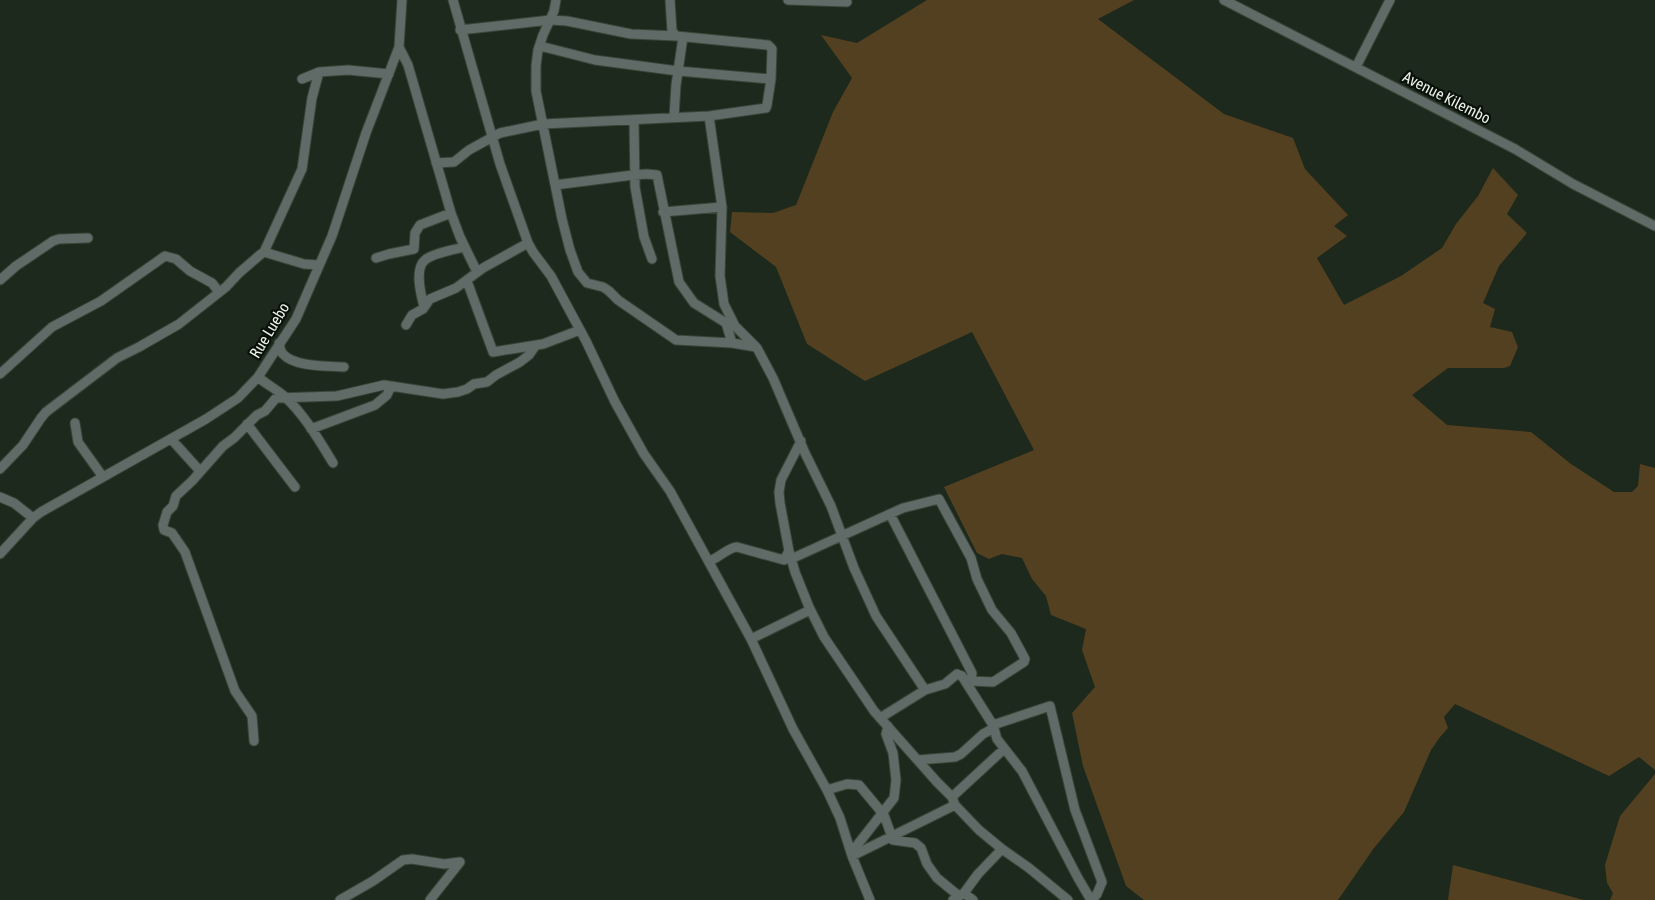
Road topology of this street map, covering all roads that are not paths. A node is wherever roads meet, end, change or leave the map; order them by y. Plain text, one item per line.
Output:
1 (402, 0) edge
2 (452, 0) edge
3 (556, 0) edge
4 (670, 0) edge
5 (788, 0) edge
6 (1224, 0) edge
7 (1390, 0) edge
8 (848, 2) dead end
9 (550, 20) junction
10 (536, 22) junction
11 (460, 30) junction
12 (543, 35) junction
13 (679, 36) junction
14 (540, 46) junction
15 (399, 47) junction
16 (1356, 67) junction
17 (678, 71) junction
18 (319, 72) junction
19 (389, 74) junction
20 (302, 79) dead end
21 (771, 79) junction
22 (709, 116) junction
23 (674, 117) junction
24 (634, 120) junction
25 (543, 124) junction
26 (493, 137) junction
27 (436, 163) junction
28 (633, 175) junction
29 (555, 185) junction
30 (722, 207) junction
31 (664, 212) junction
32 (451, 213) junction
33 (1655, 226) edge
34 (88, 238) dead end
35 (528, 243) junction
36 (464, 247) junction
37 (264, 252) junction
38 (376, 258) dead end
39 (652, 259) dead end
40 (319, 265) junction
41 (477, 272) junction
42 (0, 280) edge
43 (467, 281) junction
44 (219, 292) junction
45 (424, 306) junction
46 (406, 326) dead end
47 (580, 330) junction
48 (279, 343) junction
49 (732, 343) junction
50 (536, 345) junction
51 (756, 348) junction
52 (507, 351) junction
53 (520, 362) junction
54 (344, 367) dead end
55 (0, 374) edge
56 (258, 377) junction
57 (391, 386) junction
58 (284, 397) junction
59 (75, 424) dead end
60 (247, 424) junction
61 (311, 429) junction
62 (172, 440) junction
63 (801, 441) junction
64 (333, 463) dead end
65 (0, 469) edge
66 (200, 471) junction
67 (103, 477) junction
68 (295, 487) dead end
69 (0, 497) edge
70 (890, 514) junction
71 (33, 518) junction
72 (842, 536) junction
73 (0, 554) edge
74 (790, 555) junction
75 (709, 561) junction
76 (810, 610) junction
77 (751, 639) junction
78 (968, 681) junction
79 (925, 690) junction
80 (880, 718) junction
81 (888, 726) junction
82 (994, 727) junction
83 (254, 741) dead end
84 (1004, 749) junction
85 (918, 760) junction
86 (827, 790) junction
87 (954, 801) junction
88 (882, 812) junction
89 (891, 837) junction
90 (1002, 849) junction
91 (852, 854) junction
92 (359, 896) edge
93 (959, 896) edge
94 (1064, 899) edge
95 (340, 900) edge
96 (430, 900) edge
97 (870, 900) edge
98 (973, 900) edge
99 (1091, 900) edge

1 - 15 street, Rue Luebo
2 - 11 street
3 - 9 street
4 - 13 street
5 - 8 street
6 - 16 street, Avenue Kilembo
7 - 16 street
9 - 10 street
9 - 12 street
9 - 13 street
10 - 11 street
10 - 12 street
11 - 26 street
12 - 14 street
13 - 17 street
13 - 21 street
14 - 17 street
14 - 25 street
15 - 19 street, Rue Luebo
15 - 27 street
16 - 33 street, Avenue Kilembo
17 - 21 street
17 - 23 street
18 - 19 street
18 - 20 street
18 - 37 street
19 - 40 street, Rue Luebo
21 - 22 street
22 - 23 street
22 - 30 street
23 - 24 street
24 - 25 street
24 - 28 street
25 - 26 street
25 - 29 street
26 - 27 street
26 - 35 street
27 - 32 street
28 - 29 street
28 - 31 street
28 - 39 street
29 - 49 street
30 - 31 street
30 - 51 street
31 - 49 street
32 - 36 street
32 - 38 street
34 - 42 street
35 - 41 street
35 - 47 street
36 - 41 street
36 - 45 street
37 - 40 street
37 - 44 street
40 - 48 street, Rue Luebo
41 - 43 street
43 - 45 street
43 - 52 street
44 - 55 street
44 - 65 street
45 - 46 street
47 - 50 street
47 - 75 street
48 - 54 street
48 - 56 street, Rue Luebo
49 - 51 street
50 - 52 street
50 - 53 street
51 - 63 street
52 - 53 street
53 - 57 street
56 - 58 street
56 - 62 street, Rue Luebo
57 - 58 street
57 - 61 street
58 - 60 street
58 - 61 street
59 - 67 street
60 - 66 street
60 - 68 street
61 - 64 street
62 - 66 street
62 - 67 street, Rue Luebo
63 - 72 street
63 - 74 street
66 - 83 street
67 - 71 street, Rue Luebo
69 - 71 street
70 - 72 street
70 - 78 street
70 - 78 street
71 - 73 street, Rue Luebo
72 - 74 street
72 - 79 street
74 - 75 street
74 - 76 street
75 - 77 street
76 - 77 street
76 - 80 street
77 - 86 street
78 - 79 street
78 - 82 street
79 - 80 street
80 - 81 street
81 - 85 street
81 - 88 street
82 - 84 street
82 - 85 street
82 - 99 street
84 - 87 street
84 - 99 street
85 - 87 street
86 - 88 street
86 - 91 street
87 - 89 street
87 - 90 street
88 - 89 street
88 - 91 street
89 - 91 street
89 - 93 street
90 - 93 street
90 - 94 street
91 - 97 street
92 - 95 street
92 - 96 street
93 - 98 street

